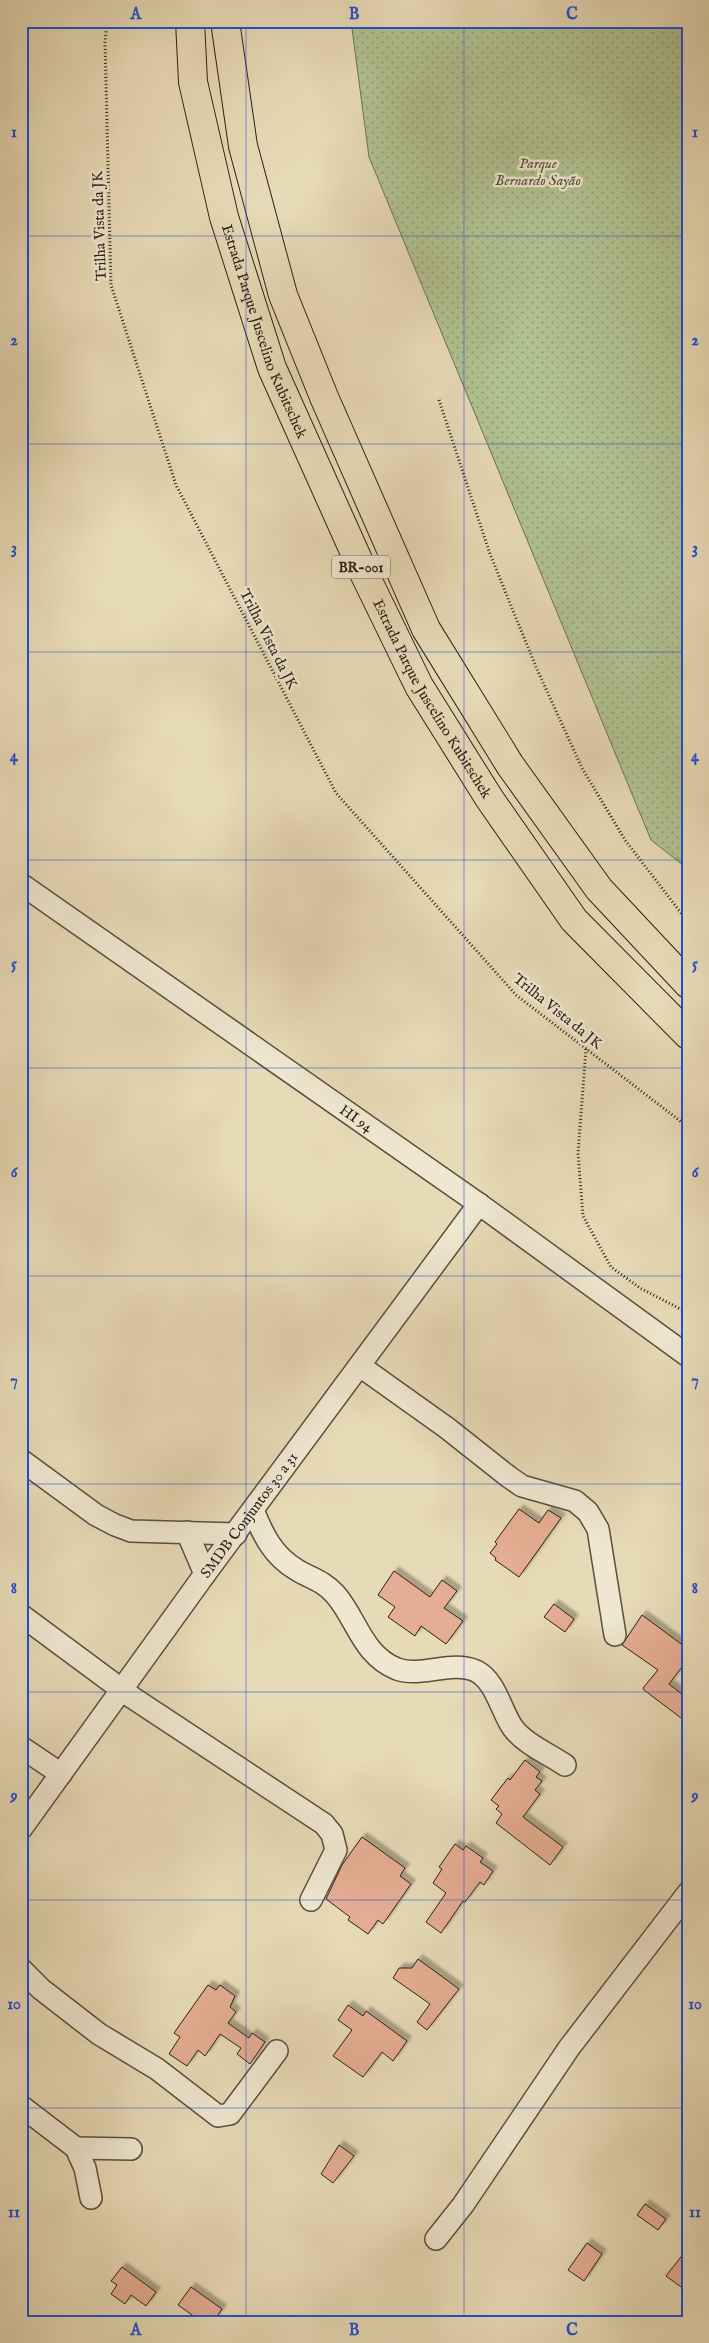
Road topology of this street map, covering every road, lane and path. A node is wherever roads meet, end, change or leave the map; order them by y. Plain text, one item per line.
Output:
1 (107, 21) edge
2 (190, 21) edge
3 (225, 21) edge
4 (440, 400) dead end
5 (21, 884) edge
6 (688, 922) edge
7 (688, 984) edge
8 (688, 1035) edge
9 (586, 1049) junction
10 (688, 1127) edge
11 (479, 1204) junction
12 (688, 1313) edge
13 (688, 1356) edge
14 (360, 1366) junction
15 (21, 1460) edge
16 (253, 1510) junction
17 (187, 1532) junction
18 (236, 1534) junction
19 (205, 1574) junction
20 (21, 1615) edge
21 (615, 1635) dead end
22 (121, 1689) junction
23 (21, 1746) edge
24 (565, 1765) dead end
25 (61, 1774) junction
26 (21, 1829) edge
27 (688, 1893) edge
28 (311, 1900) dead end
29 (21, 1969) edge
30 (277, 2051) dead end
31 (21, 2106) edge
32 (76, 2148) junction
33 (131, 2149) dead end
34 (91, 2198) dead end
35 (436, 2239) dead end

1 - 9 path, Trilha Vista da JK
2 - 8 highway, Estrada Parque Juscelino Kubitschek / BR-001
3 - 7 highway, Estrada Parque Juscelino Kubitschek / BR-001
4 - 6 path
5 - 11 street, HI 94
9 - 10 path, Trilha Vista da JK
9 - 12 path
11 - 13 street, HI 94
11 - 14 street, SMDB Conjuntos 30 a 31
14 - 16 street, SMDB Conjuntos 30 a 31
14 - 21 street
15 - 17 street
16 - 18 street, SMDB Conjuntos 30 a 31
16 - 24 street
17 - 18 street
17 - 19 street
18 - 19 street, SMDB Conjuntos 30 a 31
19 - 22 street, SMDB Conjuntos 30 a 31
20 - 22 street
22 - 25 street, SMDB Conjuntos 30 a 31
22 - 28 street
23 - 25 street
25 - 26 street, SMDB Conjuntos 30 a 31
27 - 35 street
29 - 30 street
31 - 32 street
32 - 33 street
32 - 34 street

